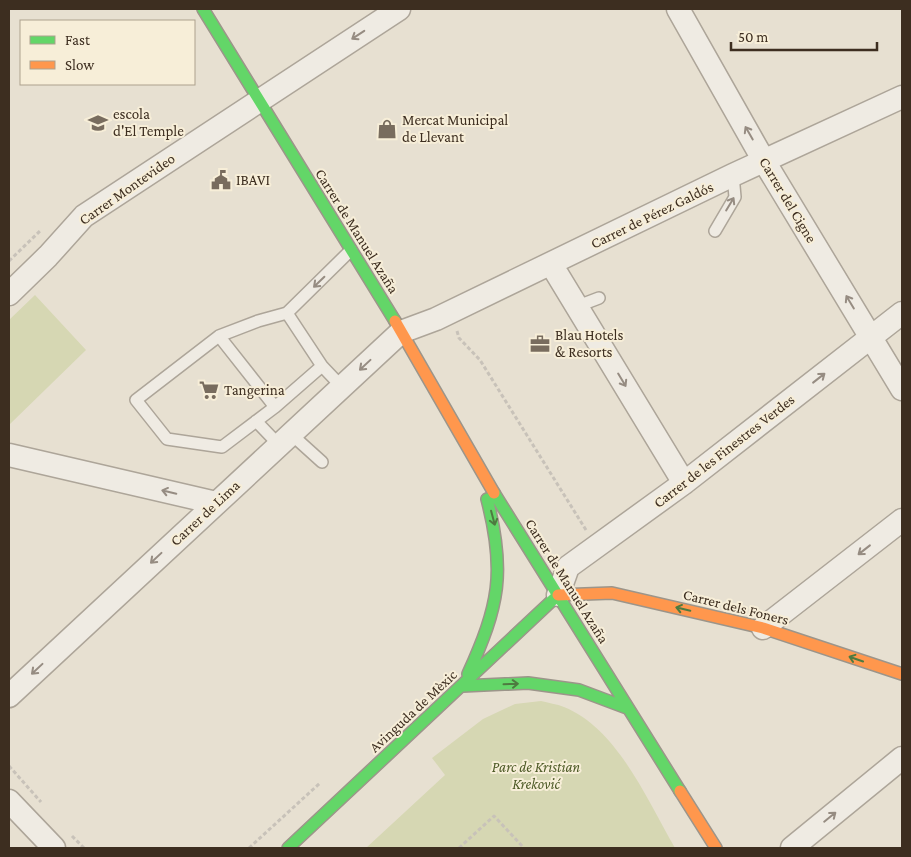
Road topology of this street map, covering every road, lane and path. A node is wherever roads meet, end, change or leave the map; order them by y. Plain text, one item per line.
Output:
1 (203, 9) edge
2 (399, 9) edge
3 (678, 9) edge
4 (376, 15) edge
5 (902, 97) edge
6 (259, 100) junction
7 (764, 160) junction
8 (733, 175) junction
9 (47, 224) dead end
10 (715, 231) dead end
11 (351, 250) junction
12 (9, 261) edge
13 (551, 264) junction
14 (9, 294) edge
15 (599, 298) dead end
16 (578, 306) junction
17 (286, 313) junction
18 (902, 313) edge
19 (462, 325) dead end
20 (401, 332) junction
21 (219, 336) junction
22 (871, 337) junction
23 (322, 366) junction
24 (342, 386) junction
25 (902, 389) edge
26 (275, 407) junction
27 (256, 421) junction
28 (285, 439) junction
29 (9, 455) edge
30 (322, 462) dead end
31 (480, 471) junction
32 (684, 483) junction
33 (216, 503) junction
34 (902, 520) edge
35 (594, 549) junction
36 (558, 595) junction
37 (764, 628) junction
38 (902, 674) edge
39 (463, 686) junction
40 (9, 696) edge
41 (628, 708) junction
42 (902, 758) edge
43 (322, 782) dead end
44 (9, 801) edge
45 (54, 848) edge
46 (249, 848) edge
47 (288, 848) edge
48 (459, 848) edge
49 (524, 848) edge
50 (716, 848) edge
51 (792, 848) edge

1 - 6 street, Carrer de Manuel Azaña
2 - 4 street, Carrer Montevideo
7 -> 3 street, Carrer del Cigne
4 -> 6 street, Carrer Montevideo
5 - 7 street, Carrer de Pérez Galdós
6 - 11 street, Carrer de Manuel Azaña
6 - 14 street, Carrer Montevideo
7 - 8 street, Carrer de Pérez Galdós
22 -> 7 street, Carrer del Cigne
10 -> 8 lane
8 - 13 street, Carrer de Pérez Galdós
9 - 12 path
11 -> 17 lane
11 - 20 street, Carrer de Manuel Azaña
13 - 16 street
13 - 20 street, Carrer de Pérez Galdós
15 - 16 lane
16 -> 32 street
17 - 21 lane
17 - 23 lane
18 - 22 street, Carrer de les Finestres Verdes
19 - 35 path
20 -> 24 street, Carrer de Lima
20 - 31 street, Carrer de Manuel Azaña
21 - 26 lane
21 - 27 lane
22 - 25 street, Carrer del Cigne
32 -> 22 street, Carrer de les Finestres Verdes
23 - 24 lane
23 - 26 lane
24 - 28 street, Carrer de Lima
26 - 27 lane
27 - 28 lane
28 - 30 lane
28 - 33 street, Carrer de Lima
33 -> 29 street
31 - 36 street, Carrer de Manuel Azaña
31 -> 39 street, Carrer de Manuel Azaña
32 - 35 street, Carrer de les Finestres Verdes
33 -> 40 street, Carrer de Lima
34 -> 37 street
35 - 36 street, Carrer de les Finestres Verdes
37 -> 36 street, Carrer dels Foners
36 - 39 street, Avinguda de Mèxic
36 - 41 street, Carrer de Manuel Azaña
38 -> 37 street, Carrer dels Foners
39 -> 41 street
39 - 47 street, Avinguda de Mèxic
41 - 50 street, Carrer de Manuel Azaña
51 -> 42 street
43 - 46 path
44 - 45 street
48 - 49 path

